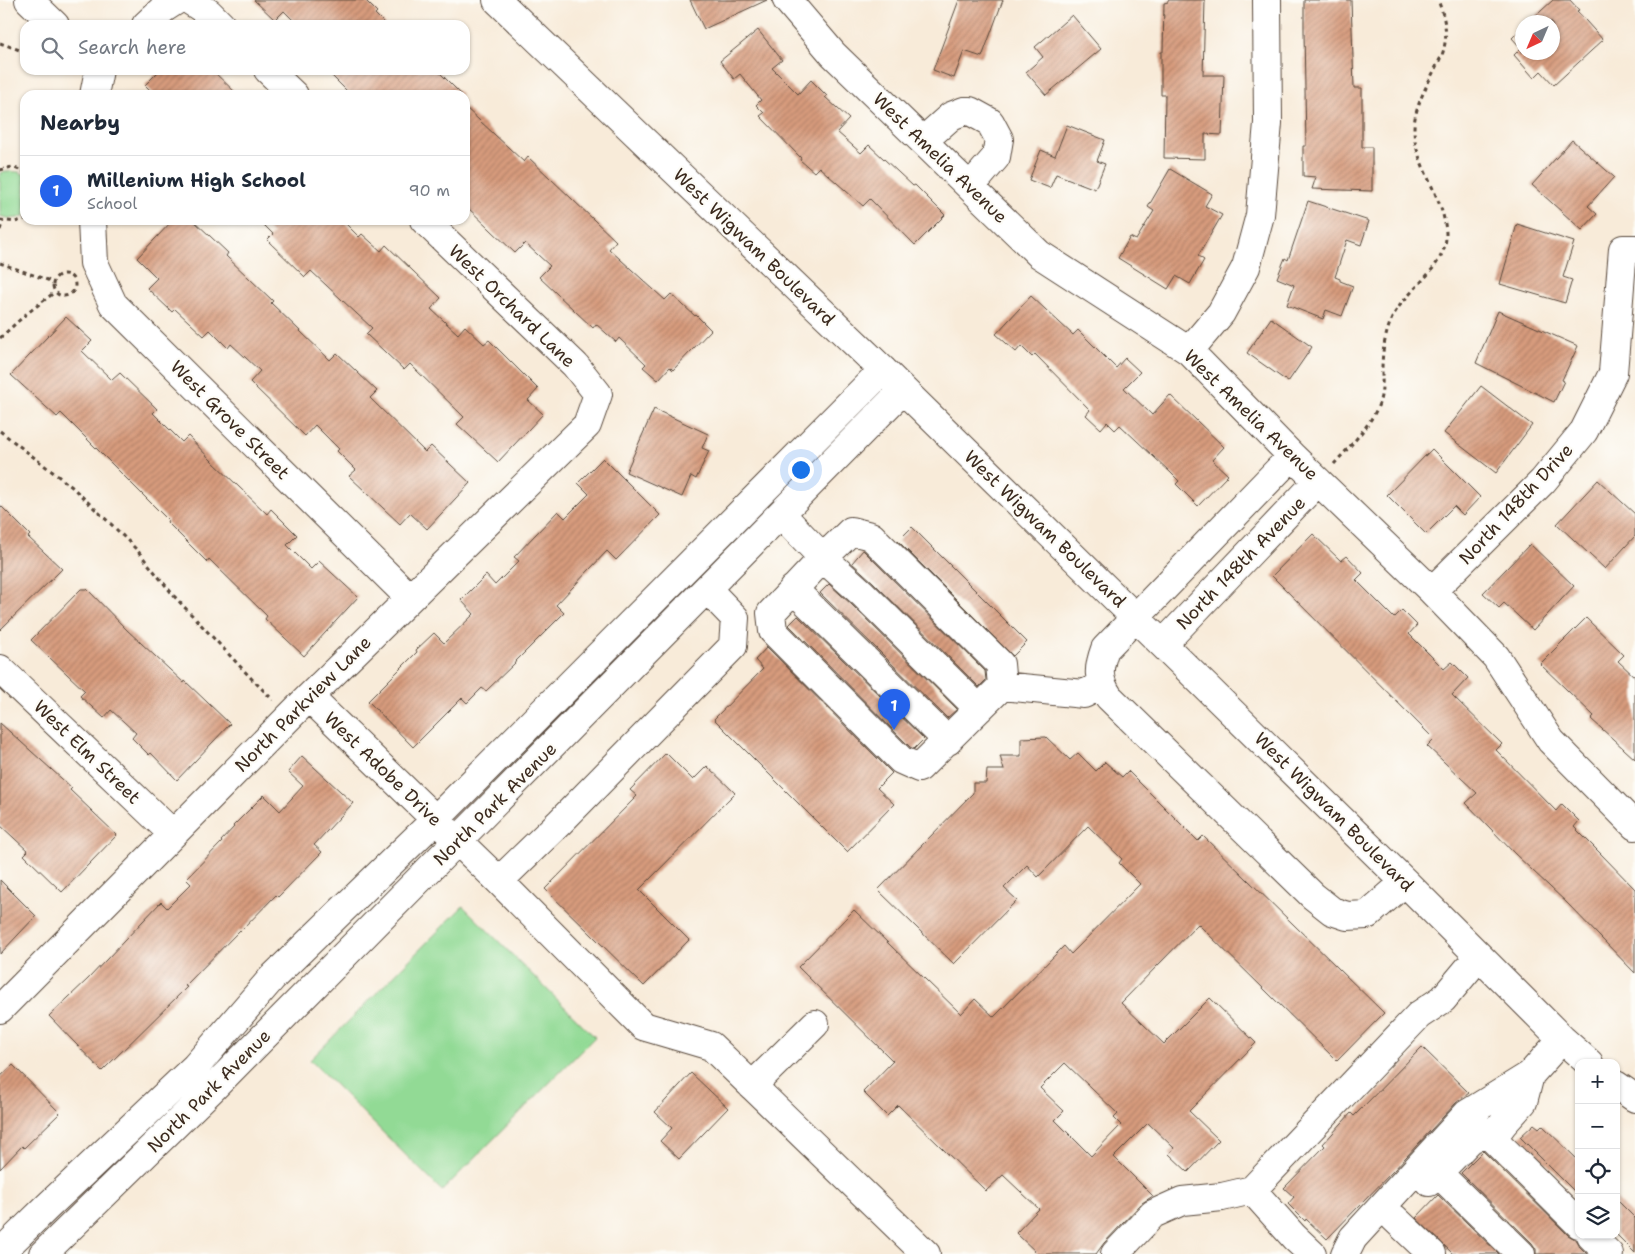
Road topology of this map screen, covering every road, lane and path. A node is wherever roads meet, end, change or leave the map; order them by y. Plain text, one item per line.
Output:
1 (30, 0) edge
2 (177, 0) edge
3 (189, 0) edge
4 (497, 0) edge
5 (787, 0) edge
6 (1267, 0) edge
7 (1438, 0) edge
8 (50, 20) edge
9 (151, 20) edge
10 (216, 20) edge
11 (0, 43) edge
12 (20, 49) edge
13 (98, 75) edge
14 (273, 75) edge
15 (95, 90) edge
16 (289, 90) edge
17 (923, 141) junction
18 (0, 170) edge
19 (20, 170) edge
20 (970, 187) junction
21 (2, 220) edge
22 (20, 220) edge
23 (92, 225) edge
24 (429, 225) edge
25 (0, 230) edge
26 (1635, 249) edge
27 (0, 263) edge
28 (53, 282) junction
29 (55, 292) junction
30 (0, 338) edge
31 (1189, 351) junction
32 (883, 370) junction
33 (904, 390) junction
34 (598, 394) joint
35 (0, 431) edge
36 (1292, 456) junction
37 (1318, 481) junction
38 (781, 514) junction
39 (823, 558) junction
40 (707, 589) junction
41 (793, 589) junction
42 (1432, 591) junction
43 (410, 598) junction
44 (1136, 617) junction
45 (1163, 644) junction
46 (0, 669) edge
47 (1101, 685) junction
48 (1002, 686) junction
49 (309, 697) junction
50 (979, 709) junction
51 (289, 717) junction
52 (948, 741) junction
53 (435, 820) junction
54 (1635, 826) edge
55 (173, 834) junction
56 (458, 842) junction
57 (499, 881) junction
58 (1405, 882) junction
59 (1479, 956) junction
60 (0, 1009) edge
61 (815, 1024) dead end
62 (1562, 1039) junction
63 (1584, 1059) edge
64 (1530, 1075) junction
65 (752, 1086) junction
66 (1620, 1087) edge
67 (1635, 1098) edge
68 (1487, 1133) junction
69 (1438, 1172) junction
70 (1252, 1190) junction
71 (63, 1191) junction
72 (1394, 1218) junction
73 (1575, 1220) edge
74 (91, 1221) junction
75 (1594, 1239) edge
76 (0, 1253) edge
77 (44, 1254) edge
78 (926, 1254) edge
79 (1115, 1254) edge
80 (1312, 1254) edge
81 (1345, 1254) edge
82 (1358, 1254) edge
83 (1432, 1254) edge
84 (1521, 1254) edge
85 (1608, 1254) edge

1 - 8 street
2 - 9 street
3 - 10 street
4 - 32 street, West Wigwam Boulevard
5 - 17 street, West Amelia Avenue
6 - 31 street
7 - 37 path
11 - 12 path
13 - 15 street
14 - 16 street
17 - 20 street, West Amelia Avenue
17 - 20 street
18 - 19 path
20 - 31 street, West Amelia Avenue
21 - 22 path
21 - 25 path
23 - 43 street, West Grove Street
24 - 34 street, West Orchard Lane
26 - 42 street, North 148th Drive
27 - 28 path
28 - 29 path
28 - 29 path
29 - 30 path
31 - 36 street, West Amelia Avenue
32 - 33 street, West Wigwam Boulevard
32 - 53 street, North Park Avenue
33 - 38 street, North Park Avenue
33 - 44 street, West Wigwam Boulevard
34 - 43 street, North Parkview Lane
35 - 51 path
36 - 37 street, West Amelia Avenue
36 - 44 street
37 - 42 street, West Amelia Avenue
37 - 45 street, North 148th Avenue
38 - 39 street
38 - 40 street, North Park Avenue
39 - 41 street
39 - 48 street
39 - 50 street
40 - 56 street, North Park Avenue
40 - 57 street
41 - 52 street
41 - 52 street
42 - 54 street, West Amelia Avenue
43 - 49 street, North Parkview Lane
44 - 45 street, West Wigwam Boulevard
44 - 47 street
45 - 58 street, West Wigwam Boulevard
46 - 55 street, West Elm Street
47 - 48 street
47 - 58 street
48 - 50 street
49 - 51 street, North Parkview Lane
49 - 53 street, West Adobe Drive
50 - 52 street
51 - 55 street, North Parkview Lane
53 - 56 street, West Adobe Drive
53 - 71 street, North Park Avenue
55 - 60 street, North Parkview Lane
56 - 57 street, West Adobe Drive
56 - 74 street, North Park Avenue
57 - 65 street, West Adobe Drive
58 - 59 street, West Wigwam Boulevard
59 - 62 street, West Wigwam Boulevard
59 - 70 street
61 - 65 street
62 - 63 street, West Wigwam Boulevard
62 - 64 street
64 - 68 street
64 - 81 street
65 - 78 street, West Adobe Drive
66 - 67 street
68 - 69 street
68 - 73 street
69 - 72 street
69 - 84 street
70 - 79 street
70 - 80 street
71 - 74 street
71 - 76 street, North Park Avenue
72 - 82 street
72 - 83 street
74 - 77 street, North Park Avenue
75 - 85 street

